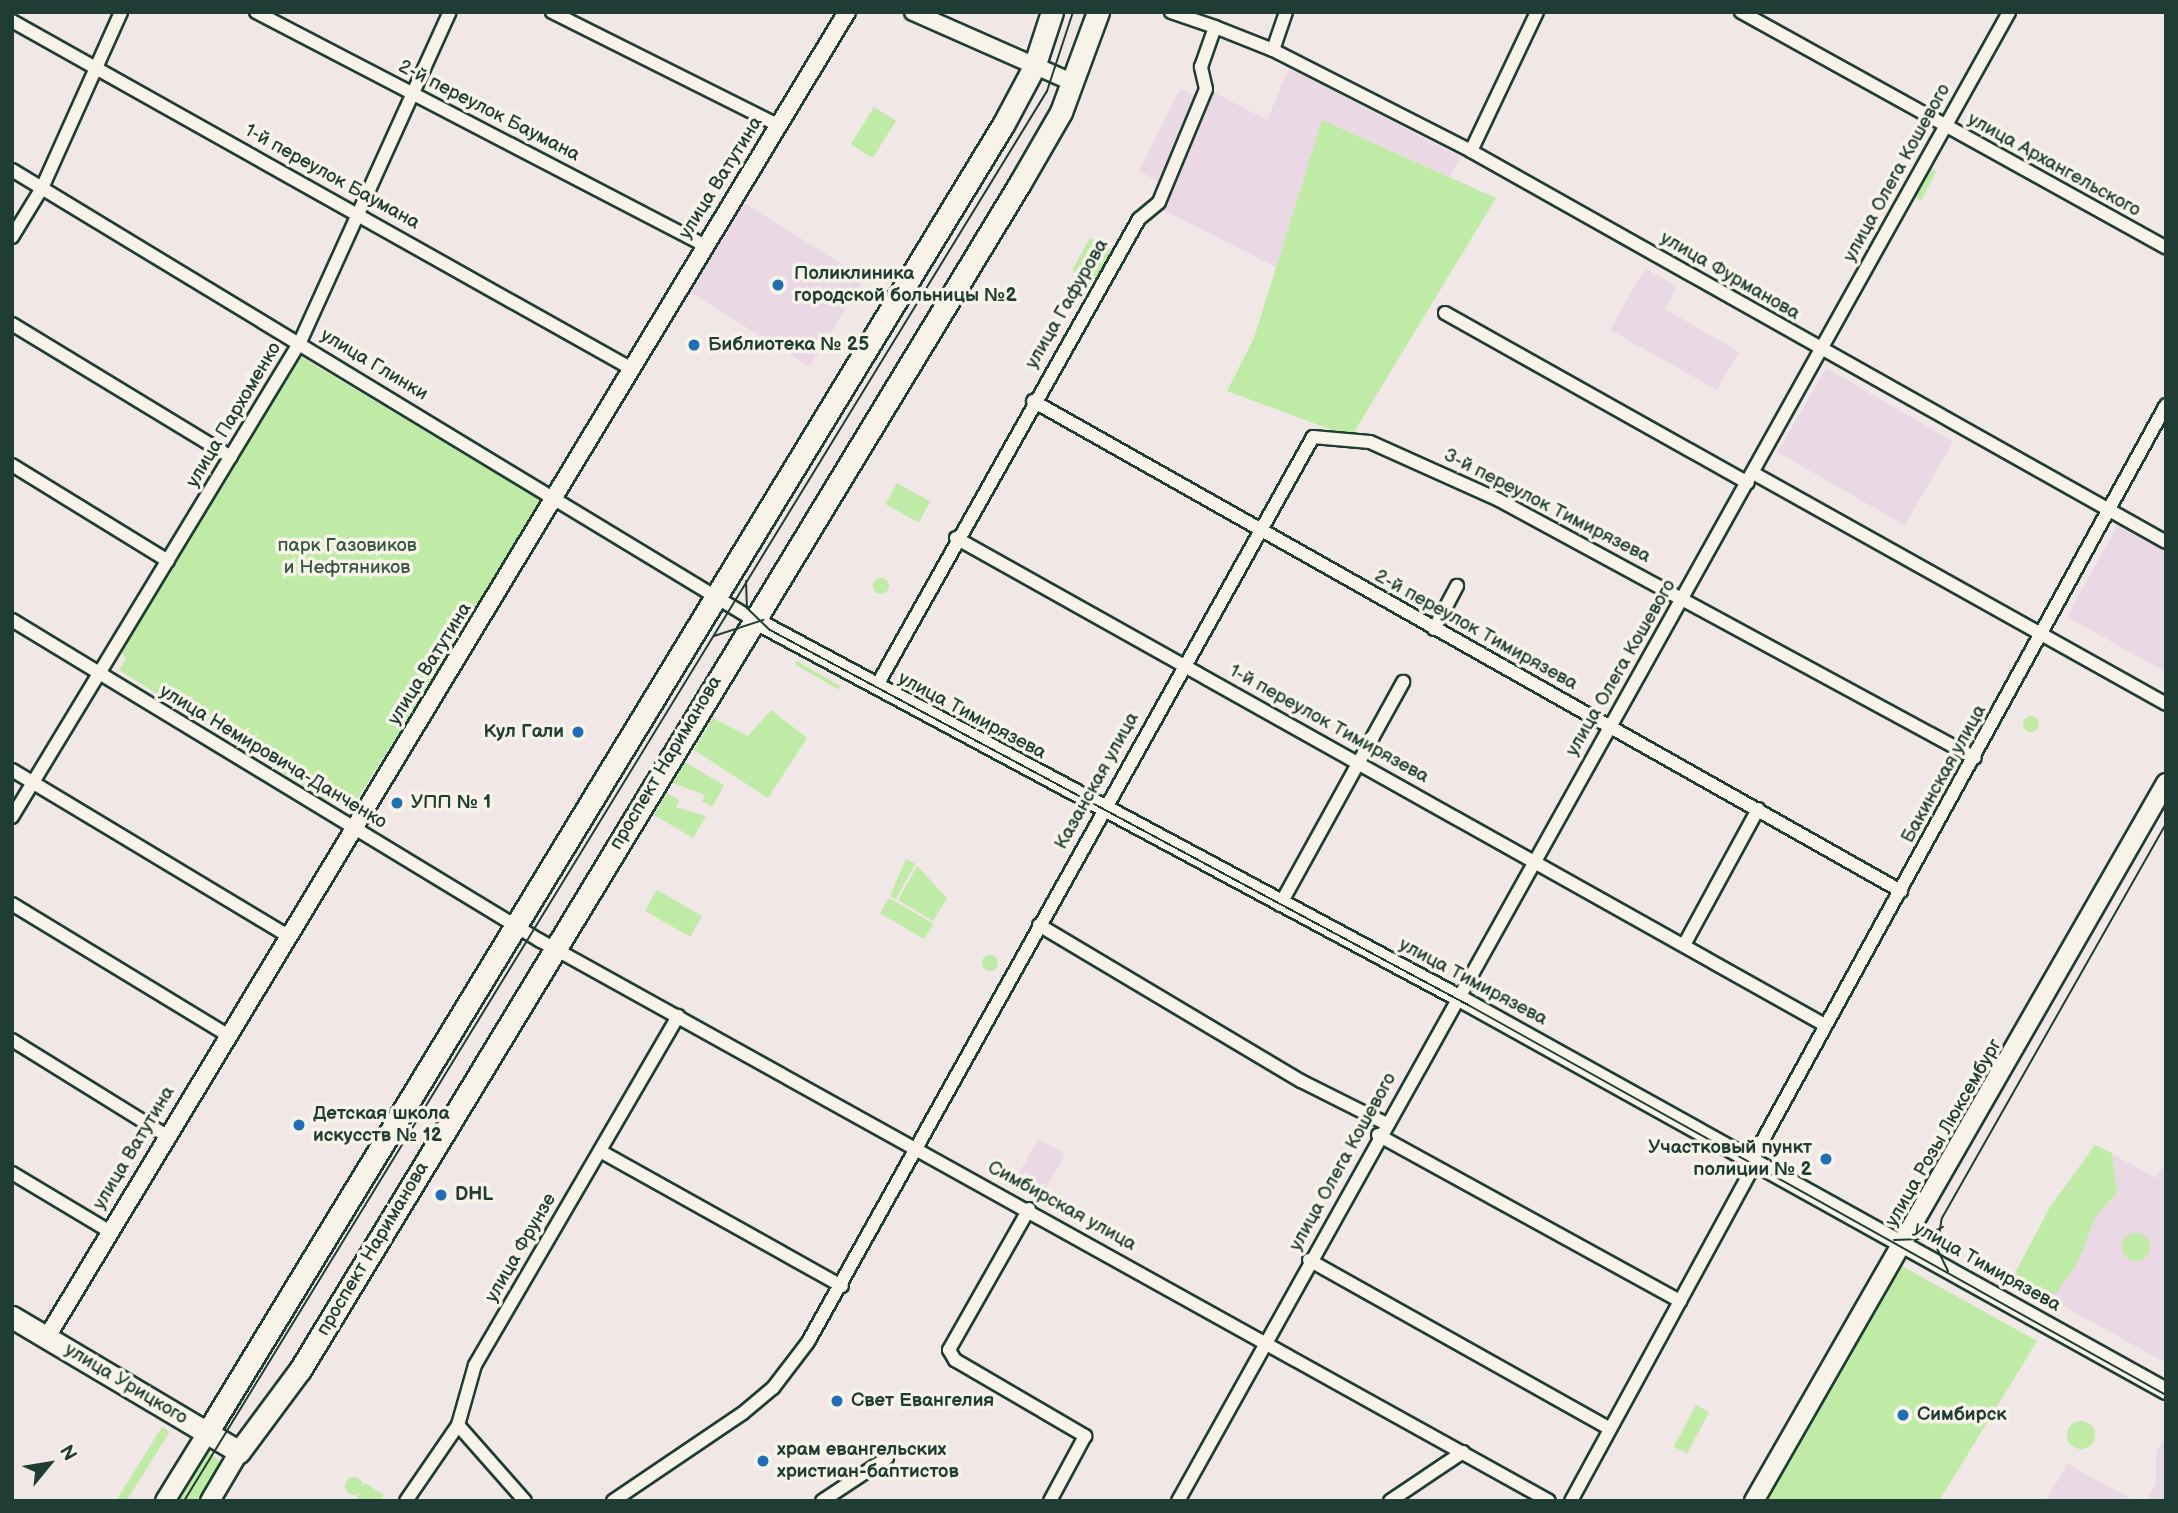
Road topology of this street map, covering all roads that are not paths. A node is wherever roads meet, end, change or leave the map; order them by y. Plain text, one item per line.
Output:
1 (121, 12) edge
2 (256, 12) edge
3 (450, 12) edge
4 (552, 12) edge
5 (847, 12) edge
6 (913, 12) edge
7 (1052, 12) edge
8 (1098, 12) edge
9 (1171, 12) edge
10 (1286, 12) edge
11 (1537, 12) edge
12 (1741, 12) edge
13 (2009, 12) edge
14 (12, 21) edge
15 (1215, 27) junction
16 (1273, 50) junction
17 (1034, 67) junction
18 (95, 68) junction
19 (1074, 83) junction
20 (413, 94) junction
21 (778, 125) junction
22 (1946, 127) junction
23 (1471, 151) junction
24 (12, 170) edge
25 (42, 188) junction
26 (359, 213) junction
27 (12, 237) edge
28 (704, 245) junction
29 (2166, 248) edge
30 (1445, 313) dead end
31 (12, 324) edge
32 (300, 342) junction
33 (1820, 350) junction
34 (632, 369) junction
35 (1034, 401) junction
36 (2166, 405) edge
37 (1313, 437) joint
38 (231, 457) junction
39 (12, 466) edge
40 (1750, 478) junction
41 (556, 499) junction
42 (2110, 510) junction
43 (1258, 531) junction
44 (956, 538) junction
45 (2166, 542) edge
46 (168, 561) junction
47 (1457, 586) dead end
48 (715, 594) junction
49 (1682, 599) junction
50 (12, 620) edge
51 (754, 620) junction
52 (1434, 629) junction
53 (2043, 635) junction
54 (1183, 666) junction
55 (99, 674) junction
56 (1403, 682) dead end
57 (876, 687) junction
58 (2166, 704) edge
59 (1609, 725) junction
60 (1975, 758) junction
61 (1359, 761) junction
62 (12, 771) edge
63 (33, 783) junction
64 (2166, 783) edge
65 (1758, 809) junction
66 (1102, 810) junction
67 (12, 817) edge
68 (351, 826) junction
69 (1534, 859) junction
70 (1901, 891) junction
71 (12, 904) edge
72 (1280, 905) junction
73 (515, 925) junction
74 (1039, 925) junction
75 (285, 934) junction
76 (1684, 945) junction
77 (554, 948) junction
78 (1459, 998) junction
79 (678, 1016) junction
80 (1825, 1025) junction
81 (226, 1034) junction
82 (12, 1040) edge
83 (1385, 1123) junction
84 (1378, 1135) junction
85 (167, 1136) junction
86 (914, 1145) junction
87 (600, 1151) junction
88 (1754, 1161) junction
89 (12, 1173) edge
90 (1028, 1209) junction
91 (109, 1231) junction
92 (1904, 1244) junction
93 (1310, 1260) junction
94 (842, 1286) junction
95 (1680, 1301) junction
96 (12, 1317) edge
97 (47, 1337) junction
98 (1265, 1342) junction
99 (2166, 1391) edge
100 (458, 1425) junction
101 (1610, 1429) junction
102 (207, 1433) junction
103 (239, 1452) junction
104 (1463, 1452) junction
105 (887, 1458) dead end
106 (165, 1501) edge
107 (210, 1501) edge
108 (407, 1501) edge
109 (525, 1501) edge
110 (613, 1501) edge
111 (822, 1501) edge
112 (1050, 1501) edge
113 (1178, 1501) edge
114 (1390, 1501) edge
115 (1549, 1501) edge
116 (1571, 1501) edge
117 (1754, 1501) edge

1 - 18 street
2 - 20 street, 2-й переулок Баумана
3 - 20 street, улица Пархоменко
4 - 21 street
5 - 21 street, улица Ватутина
6 - 17 street
7 - 17 main road
8 - 19 main road, проспект Нариманова
9 - 15 street
10 - 16 street
11 - 23 street
12 - 22 street, улица Архангельского
13 - 22 street, улица Олега Кошевого
14 - 18 street, 1-й переулок Баумана
15 - 16 street
15 - 35 street, улица Гафурова
16 - 23 street, улица Фурманова
17 - 19 street
17 - 48 main road
18 - 25 street
18 - 26 street, 1-й переулок Баумана
19 - 51 main road, проспект Нариманова
20 - 26 street, улица Пархоменко
20 - 28 street, 2-й переулок Баумана
21 - 28 street, улица Ватутина
22 - 29 street, улица Архангельского
22 - 33 street, улица Олега Кошевого
23 - 33 street, улица Фурманова
24 - 25 street, улица Глинки
25 - 27 street
25 - 32 street, улица Глинки
26 - 32 street, улица Пархоменко
26 - 34 street, 1-й переулок Баумана
28 - 34 street, улица Ватутина
30 - 40 street
31 - 38 street
32 - 38 street, улица Пархоменко
32 - 41 street, улица Глинки
33 - 40 street, улица Олега Кошевого
33 - 42 street, улица Фурманова
34 - 41 street, улица Ватутина
35 - 43 street, 2-й переулок Тимирязева
35 - 44 street, улица Гафурова
36 - 42 street, Бакинская улица
37 - 43 street, Казанская улица
37 - 49 street, 3-й переулок Тимирязева
38 - 46 street, улица Пархоменко
39 - 46 street
40 - 49 street, улица Олега Кошевого
40 - 53 street
41 - 48 street, улица Глинки
41 - 68 street, улица Ватутина
42 - 45 street, улица Фурманова
42 - 53 street, Бакинская улица
43 - 52 street, 2-й переулок Тимирязева
43 - 54 street, Казанская улица
44 - 54 street, 1-й переулок Тимирязева
44 - 57 street, улица Гафурова
46 - 55 street, улица Пархоменко
47 - 52 street
48 - 51 street, улица Глинки
48 - 73 main road
49 - 59 street, улица Олега Кошевого
49 - 60 street, 3-й переулок Тимирязева
50 - 55 street, улица Немировича-Данченко
51 - 57 street, улица Тимирязева
51 - 77 main road, проспект Нариманова
52 - 59 street, 2-й переулок Тимирязева
53 - 58 street
53 - 60 street, Бакинская улица
54 - 61 street, 1-й переулок Тимирязева
54 - 66 street, Казанская улица
55 - 63 street, улица Пархоменко
55 - 68 street, улица Немировича-Данченко
56 - 61 street
57 - 66 street, улица Тимирязева
59 - 65 street, 2-й переулок Тимирязева
59 - 69 street, улица Олега Кошевого
60 - 70 street, Бакинская улица
61 - 69 street, 1-й переулок Тимирязева
61 - 72 street
62 - 63 street
63 - 67 street, улица Пархоменко
63 - 75 street
64 - 92 main road, улица Розы Люксембург
65 - 70 street, 2-й переулок Тимирязева
65 - 76 street
66 - 72 street, улица Тимирязева
66 - 74 street, Казанская улица
68 - 73 street, улица Немировича-Данченко
68 - 75 street, улица Ватутина
69 - 76 street, 1-й переулок Тимирязева
69 - 78 street, улица Олега Кошевого
70 - 80 street, Бакинская улица
71 - 81 street
72 - 78 street, улица Тимирязева
73 - 77 street, улица Немировича-Данченко
73 - 102 main road
74 - 83 street
74 - 86 street, Казанская улица
75 - 81 street, улица Ватутина
76 - 80 street, 1-й переулок Тимирязева
77 - 79 street, Симбирская улица
77 - 103 main road, проспект Нариманова
78 - 83 street, улица Олега Кошевого
78 - 88 street, улица Тимирязева
79 - 86 street, Симбирская улица
79 - 87 street, улица Фрунзе
80 - 88 street, Бакинская улица
81 - 85 street, улица Ватутина
82 - 85 street
83 - 84 street, улица Олега Кошевого
84 - 93 street, улица Олега Кошевого
84 - 95 street
85 - 91 street, улица Ватутина
86 - 90 street, Симбирская улица
86 - 94 street, Казанская улица
87 - 94 street
87 - 100 street, улица Фрунзе
88 - 92 street, улица Тимирязева
88 - 95 street, Бакинская улица
89 - 91 street
90 - 98 street, Симбирская улица
90 - 112 street
91 - 97 street, улица Ватутина
92 - 99 street, улица Тимирязева
92 - 117 main road, улица Розы Люксембург
93 - 98 street, улица Олега Кошевого
93 - 101 street
94 - 110 street, Казанская улица
95 - 101 street, Бакинская улица
96 - 97 main road, улица Урицкого
97 - 102 main road, улица Урицкого
98 - 104 street, Симбирская улица
98 - 113 street, улица Олега Кошевого
100 - 108 street, улица Фрунзе
100 - 109 street
101 - 116 street, Бакинская улица
102 - 103 main road, улица Урицкого
102 - 106 main road
103 - 107 main road, проспект Нариманова
104 - 114 street
104 - 115 street, Симбирская улица
105 - 111 street

